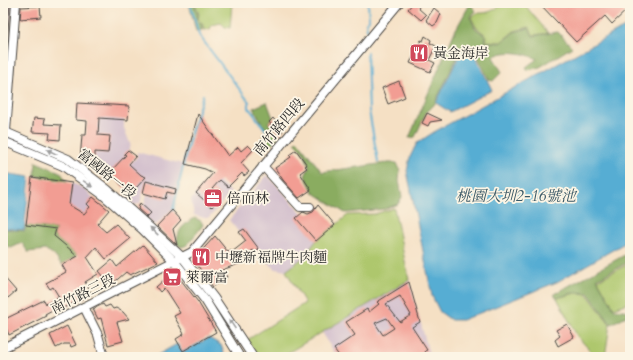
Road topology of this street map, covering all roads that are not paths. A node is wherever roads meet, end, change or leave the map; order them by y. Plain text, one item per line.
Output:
1 (16, 3) edge
2 (399, 3) edge
3 (4, 133) edge
4 (3, 142) edge
5 (263, 166) junction
6 (310, 207) dead end
7 (183, 258) junction
8 (175, 262) junction
9 (84, 308) junction
10 (3, 348) edge
11 (104, 357) edge
12 (240, 357) edge
13 (254, 357) edge

1 - 3 street
2 - 5 street, 南竹路四段
7 -> 3 street, 富國路一段
4 -> 8 street, 富國路一段
5 - 6 street
5 - 7 street, 南竹路四段
7 - 8 street, 南竹路四段
13 -> 7 street, 富國路一段
8 - 9 street, 南竹路三段
8 - 12 street, 富國路一段
9 - 10 street, 南竹路三段
9 - 11 street

